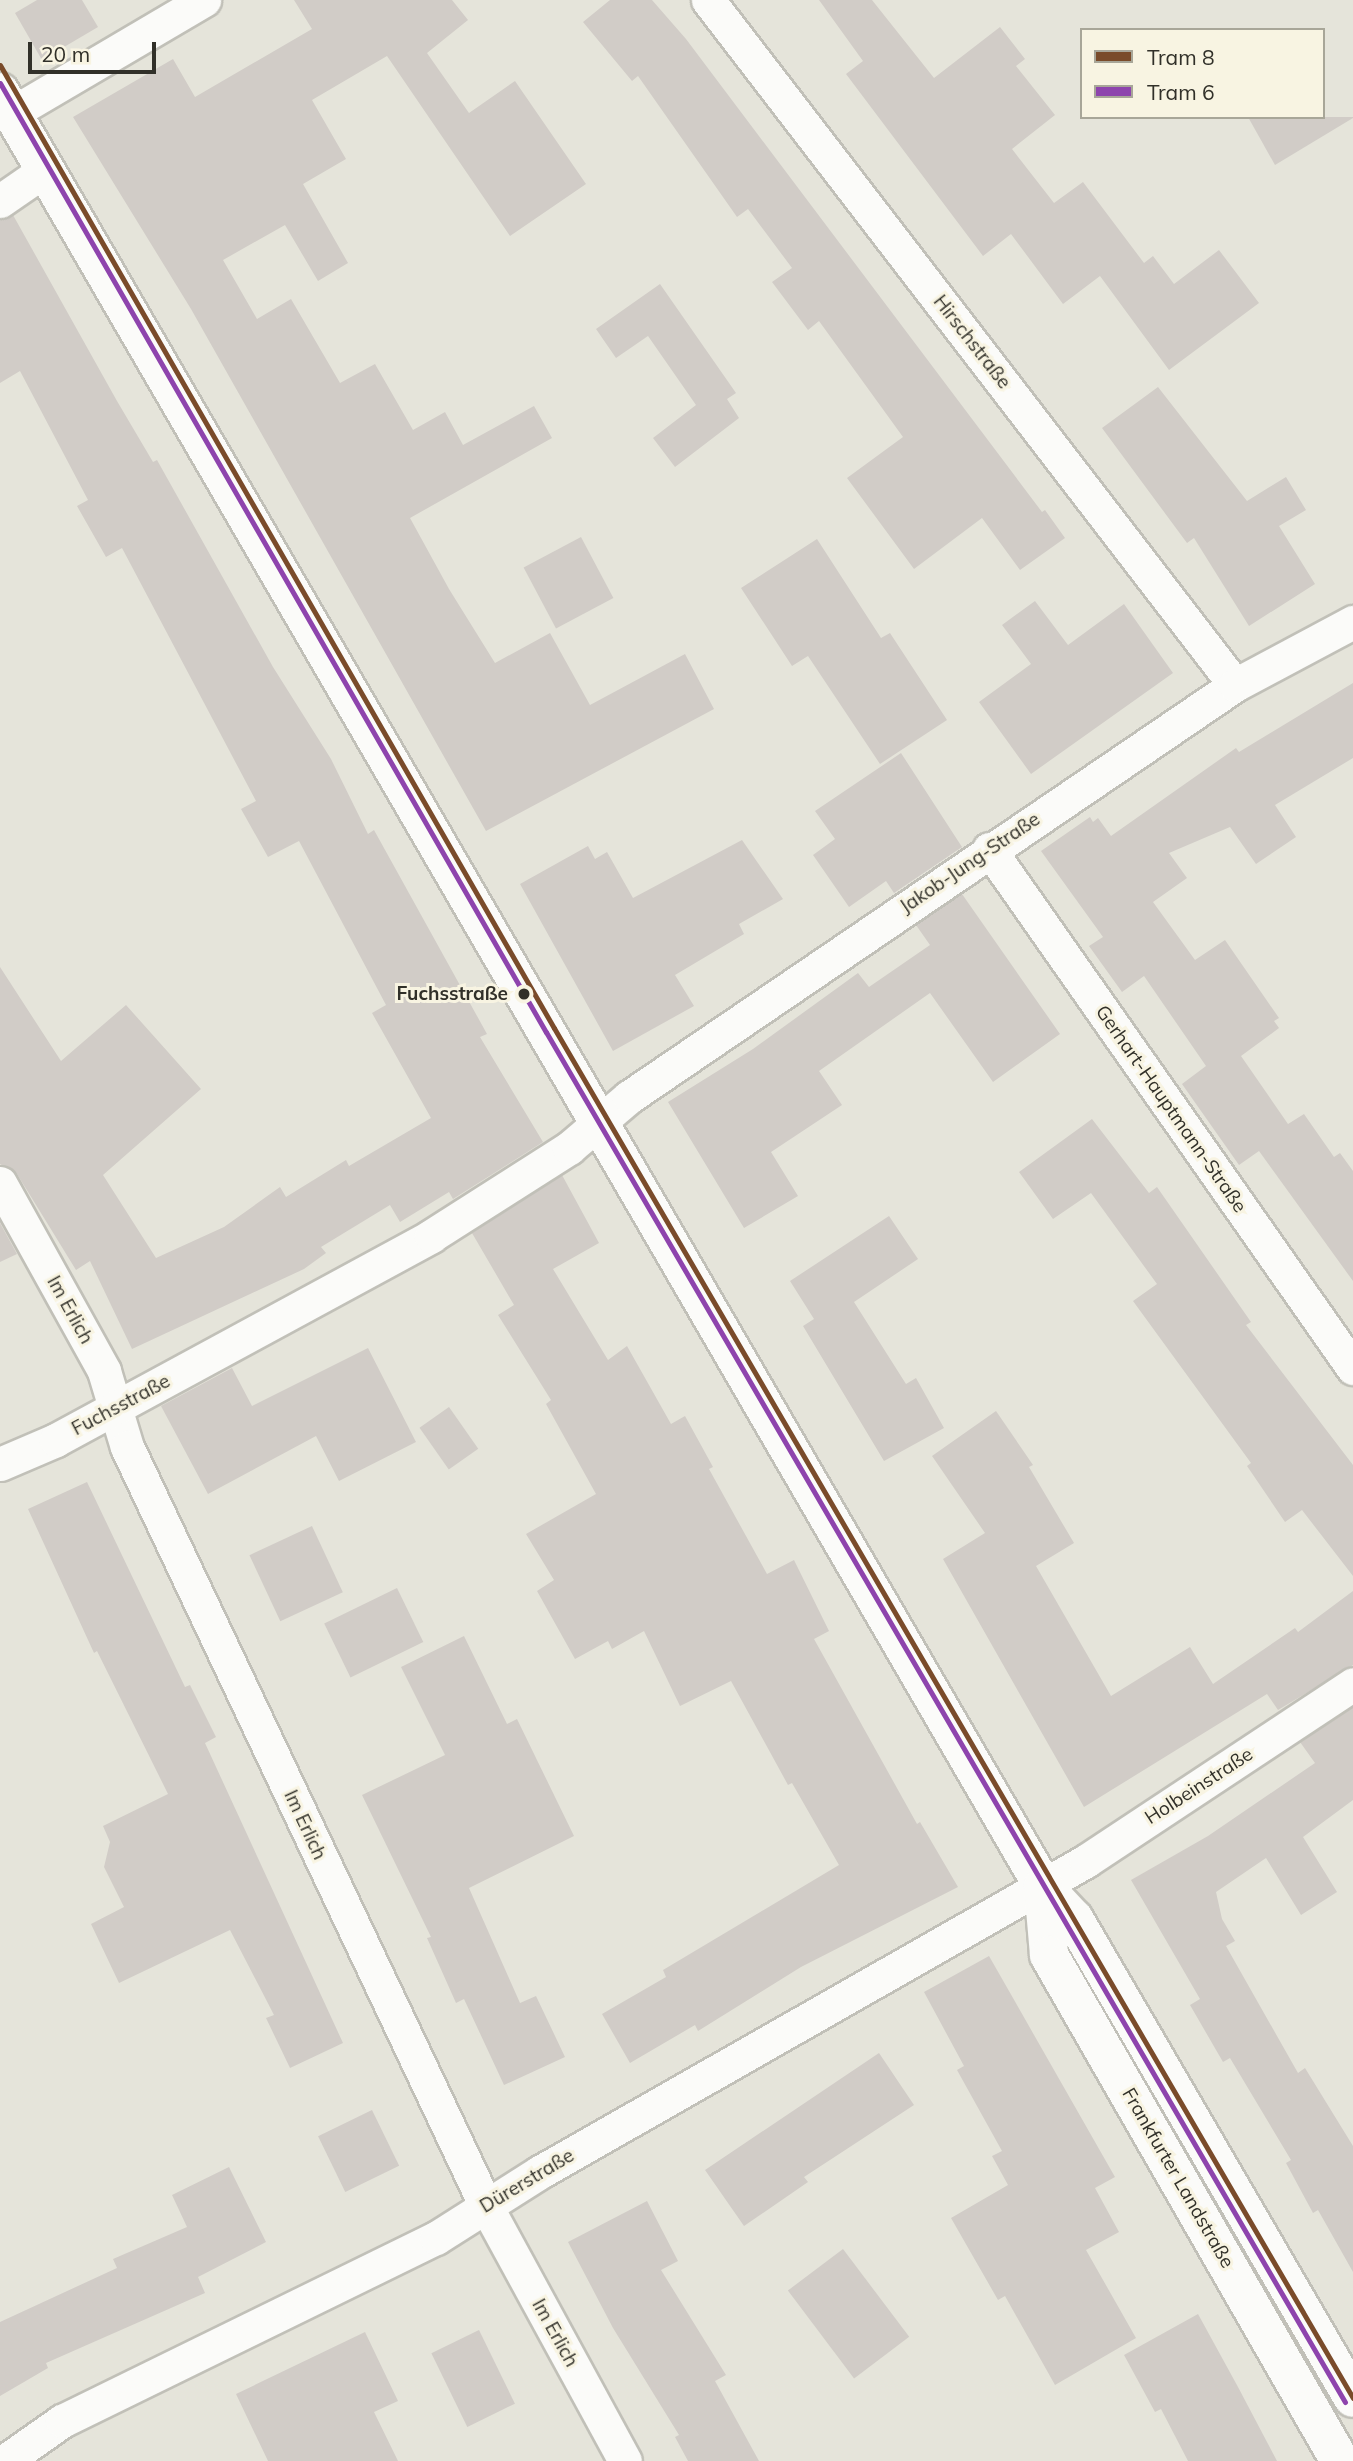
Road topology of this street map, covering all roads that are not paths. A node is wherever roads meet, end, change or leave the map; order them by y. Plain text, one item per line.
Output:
1 (204, 0) edge
2 (708, 0) edge
3 (6, 102) edge
4 (45, 170) junction
5 (0, 201) edge
6 (1353, 622) edge
7 (1235, 685) junction
8 (989, 849) junction
9 (598, 1123) junction
10 (0, 1183) edge
11 (1353, 1368) edge
12 (116, 1408) junction
13 (0, 1464) edge
14 (1353, 1684) edge
15 (1043, 1886) junction
16 (486, 2206) junction
17 (1353, 2398) edge
18 (5, 2461) edge
19 (625, 2461) edge
20 (1340, 2461) edge

1 - 3 street
2 - 7 street, Hirschstraße
3 - 4 street, Frankfurter Landstraße
4 - 5 street
4 - 9 street, Frankfurter Landstraße
6 - 7 street, Jakob-Jung-Straße
7 - 8 street, Jakob-Jung-Straße
8 - 9 street, Jakob-Jung-Straße
8 - 11 street, Gerhart-Hauptmann-Straße
9 - 12 street, Fuchsstraße
9 - 15 street, Frankfurter Landstraße
10 - 12 street, Im Erlich
12 - 13 street, Fuchsstraße
12 - 16 street, Im Erlich
14 - 15 street, Holbeinstraße
15 - 16 street, Dürerstraße
15 - 17 street, Frankfurter Landstraße
15 - 20 street, Frankfurter Landstraße
16 - 18 street, Dürerstraße
16 - 19 street, Im Erlich

